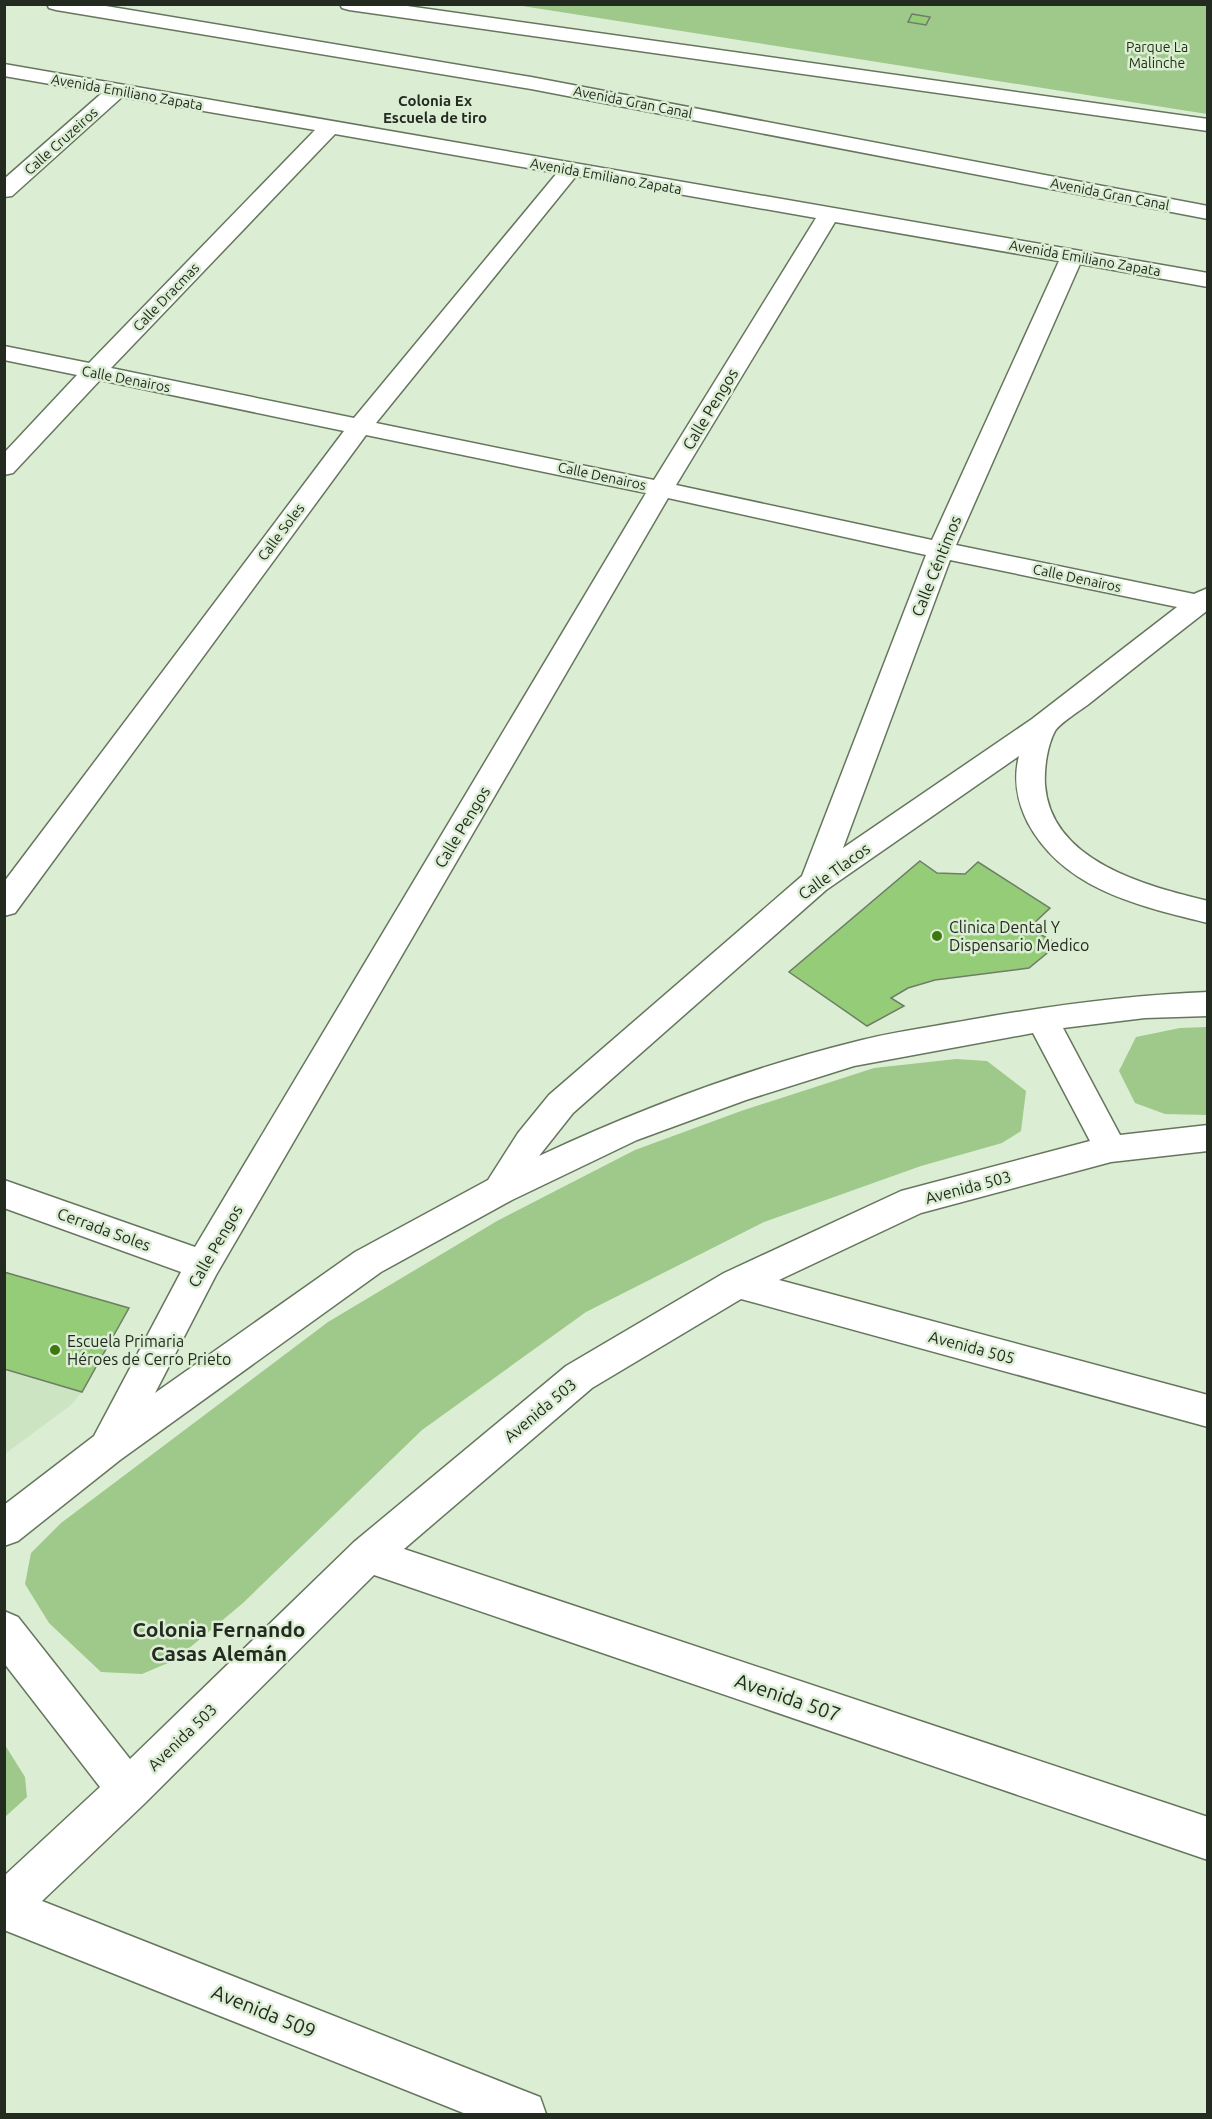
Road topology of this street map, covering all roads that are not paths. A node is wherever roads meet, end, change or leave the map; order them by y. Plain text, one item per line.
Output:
1 (56, 4) edge
2 (349, 4) edge
3 (4, 70) edge
4 (118, 90) junction
5 (1208, 125) edge
6 (329, 128) junction
7 (571, 169) junction
8 (4, 191) edge
9 (1208, 213) edge
10 (829, 214) junction
11 (1072, 256) junction
12 (1208, 280) edge
13 (4, 353) edge
14 (93, 373) junction
15 (360, 426) junction
16 (4, 468) edge
17 (661, 489) junction
18 (941, 550) junction
19 (1203, 600) edge
20 (1042, 726) junction
21 (815, 882) junction
22 (4, 905) edge
23 (1208, 912) edge
24 (1208, 1004) edge
25 (1042, 1019) junction
26 (1208, 1138) edge
27 (1110, 1149) junction
28 (501, 1190) junction
29 (4, 1194) edge
30 (203, 1265) junction
31 (737, 1283) junction
32 (1208, 1411) edge
33 (107, 1448) junction
34 (4, 1528) edge
35 (368, 1555) junction
36 (4, 1630) edge
37 (128, 1790) junction
38 (1208, 1839) edge
39 (4, 1907) edge
40 (523, 2115) edge

1 - 9 street, Avenida Gran Canal
2 - 5 street
3 - 4 street, Avenida Emiliano Zapata
4 - 6 street, Avenida Emiliano Zapata
4 - 8 street, Calle Cruzeiros
6 - 7 street, Avenida Emiliano Zapata
6 - 14 street, Calle Dracmas
7 - 10 street, Avenida Emiliano Zapata
7 - 15 street, Calle Soles
10 - 11 street, Avenida Emiliano Zapata
10 - 17 street, Calle Pengos
11 - 12 street, Avenida Emiliano Zapata
11 - 18 street, Calle Céntimos
13 - 14 street, Calle Denairos
14 - 15 street, Calle Denairos
14 - 16 street, Calle Dracmas
15 - 17 street, Calle Denairos
15 - 22 street, Calle Soles
17 - 18 street, Calle Denairos
17 - 30 street, Calle Pengos
18 - 19 street, Calle Denairos
18 - 21 street, Calle Céntimos
19 - 20 street, Calle Tlacos
20 - 21 street, Calle Tlacos
20 - 23 street
21 - 28 street, Calle Tlacos
24 - 25 street
25 - 27 street
25 - 28 street
26 - 27 street, Avenida 503
27 - 31 street, Avenida 503
28 - 33 street
29 - 30 street, Cerrada Soles
30 - 33 street, Calle Pengos
31 - 32 street, Avenida 505
31 - 35 street, Avenida 503
33 - 34 street
35 - 37 street, Avenida 503
35 - 38 street, Avenida 507
36 - 37 street
37 - 39 street, Avenida 503
39 - 40 street, Avenida 509

